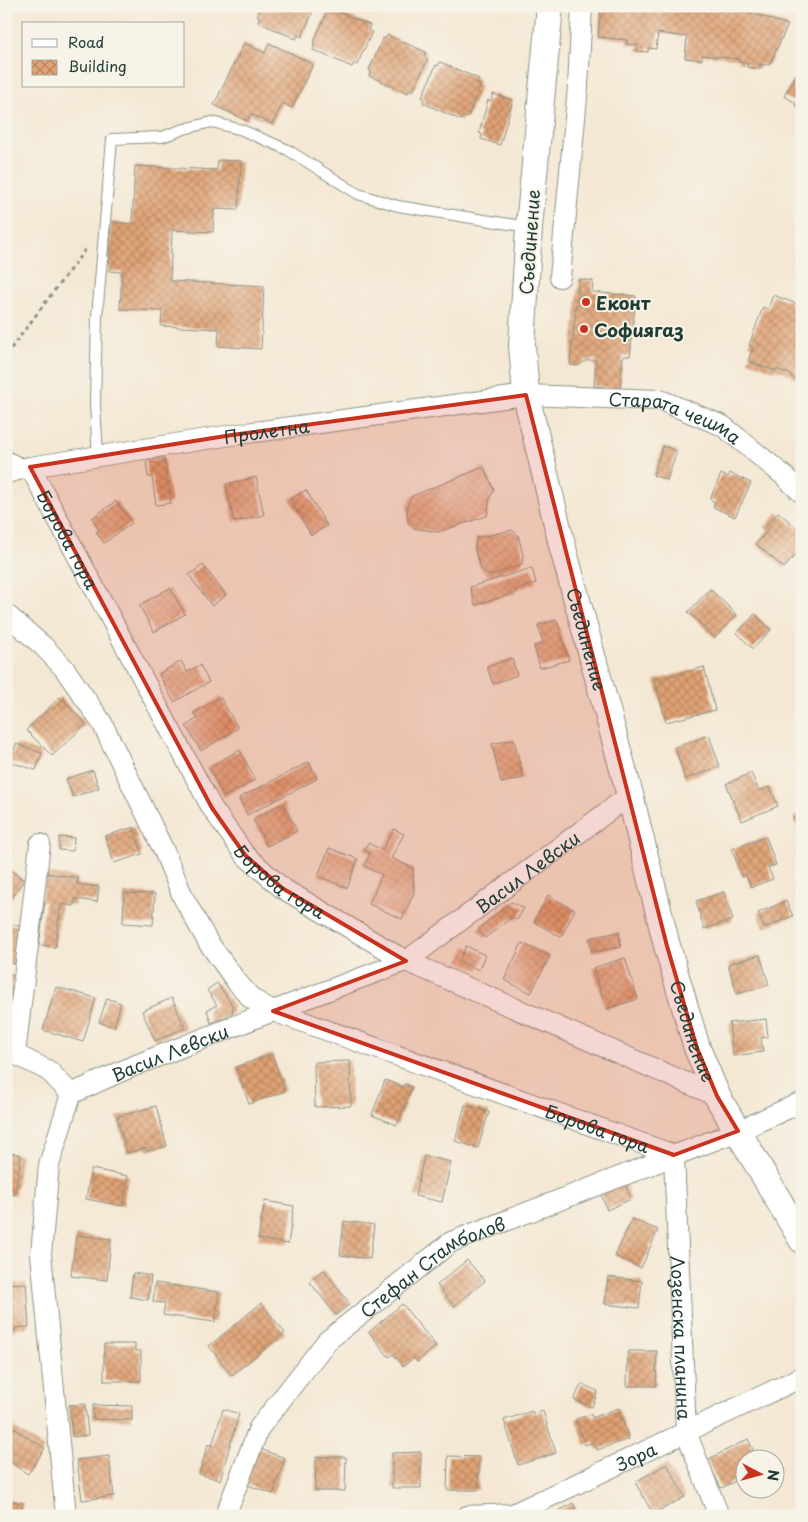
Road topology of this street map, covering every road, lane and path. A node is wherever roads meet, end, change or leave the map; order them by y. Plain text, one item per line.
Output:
1 (550, 6) edge
2 (582, 6) edge
3 (105, 222) junction
4 (529, 227) junction
5 (560, 277) dead end
6 (6, 355) edge
7 (526, 395) junction
8 (6, 456) edge
9 (98, 458) junction
10 (30, 467) junction
11 (6, 473) edge
12 (802, 493) edge
13 (6, 614) edge
14 (630, 795) junction
15 (40, 844) dead end
16 (406, 961) junction
17 (273, 1011) junction
18 (11, 1053) edge
19 (71, 1094) junction
20 (716, 1096) junction
21 (802, 1102) edge
22 (738, 1131) junction
23 (674, 1155) junction
24 (802, 1240) edge
25 (802, 1377) edge
26 (686, 1432) junction
27 (513, 1515) edge
28 (66, 1516) edge
29 (225, 1516) edge
30 (467, 1516) edge
31 (719, 1516) edge

1 - 4 street, Съединение
2 - 5 street
3 - 4 lane
3 - 6 path
3 - 9 lane
4 - 7 street, Съединение
7 - 9 street, Пролетна
7 - 12 street, Старата чешма
7 - 14 street, Съединение
8 - 10 lane
9 - 10 street, Пролетна
10 - 11 street, Пролетна
10 - 16 street, Борова гора
13 - 17 street, Борова гора
14 - 16 street, Васил Левски
14 - 20 street, Съединение
15 - 18 street
16 - 17 street, Васил Левски
16 - 20 street, Борова гора
17 - 19 street, Васил Левски
17 - 23 street, Борова гора
18 - 19 street
19 - 28 street
20 - 22 street, Съединение
21 - 22 street, Стефан Стамболов
22 - 23 street, Стефан Стамболов
22 - 24 street, Съединение
23 - 26 street, Лозенска планина
23 - 29 street, Стефан Стамболов
25 - 26 street, Зора
26 - 27 street, Зора
26 - 31 street, Лозенска планина
27 - 30 street, Зора

